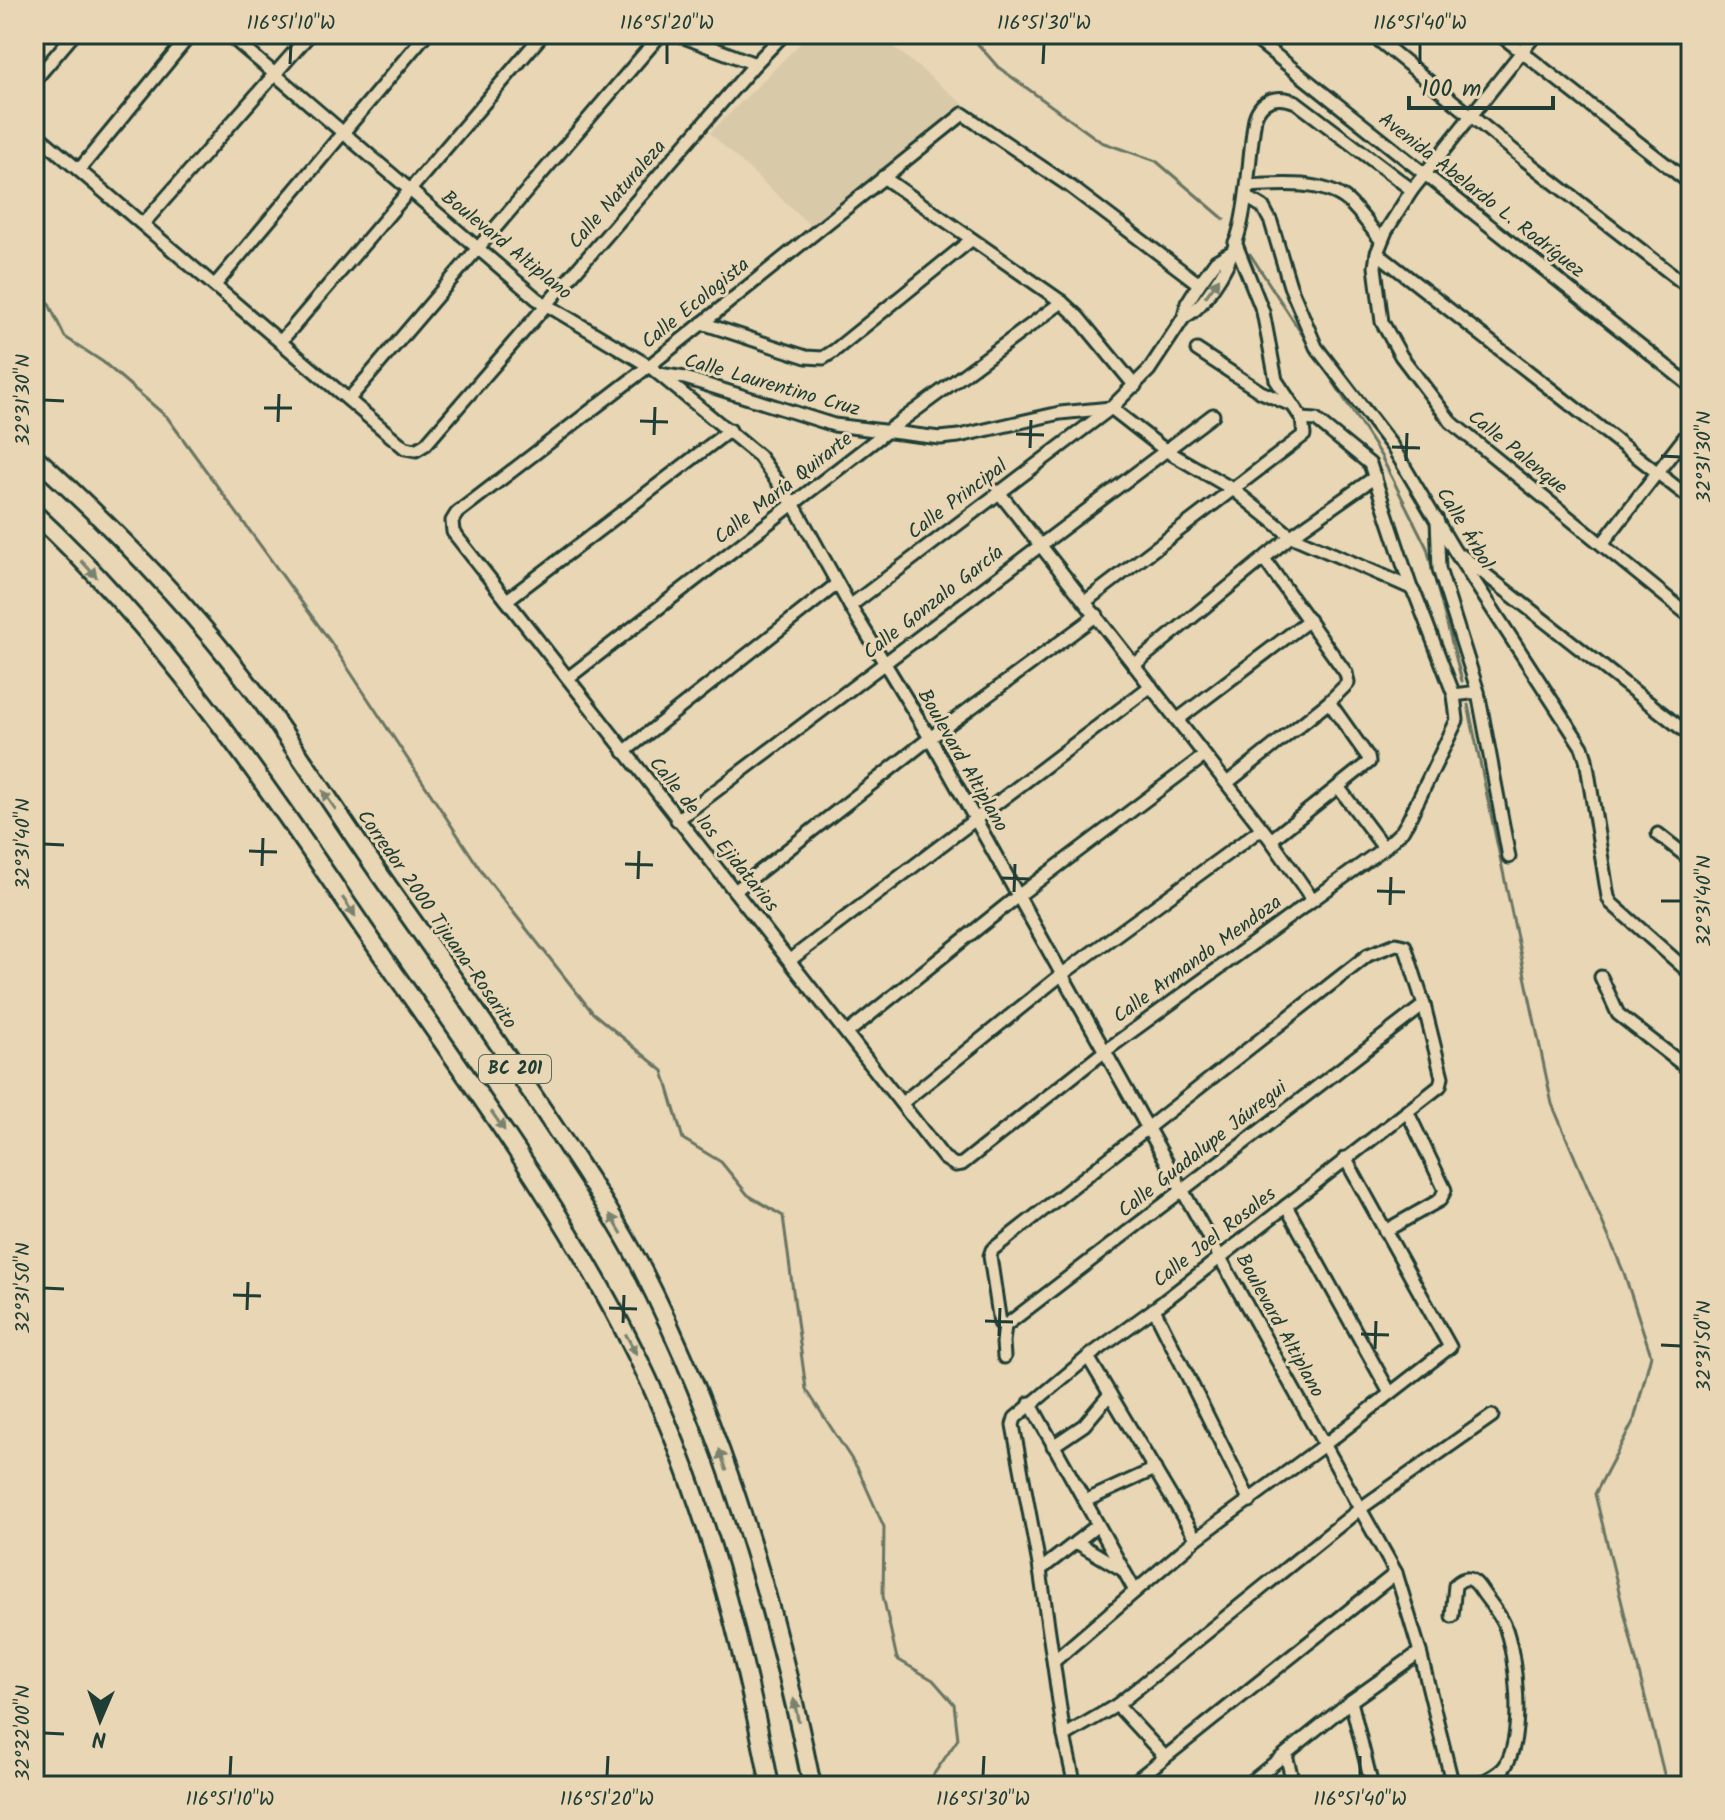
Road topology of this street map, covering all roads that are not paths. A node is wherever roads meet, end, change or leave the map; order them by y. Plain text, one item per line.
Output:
1 (74, 34) edge
2 (191, 34) edge
3 (228, 34) edge
4 (310, 34) edge
5 (426, 34) edge
6 (543, 34) edge
7 (661, 34) edge
8 (676, 34) edge
9 (784, 34) edge
10 (1249, 34) edge
11 (1371, 34) edge
12 (1499, 34) edge
13 (1536, 34) edge
14 (1522, 52) junction
15 (755, 64) junction
16 (275, 73) junction
17 (34, 81) edge
18 (1472, 115) junction
19 (34, 132) edge
20 (342, 133) junction
21 (79, 170) junction
22 (1425, 175) junction
23 (883, 177) junction
24 (1691, 184) edge
25 (1412, 190) junction
26 (410, 191) junction
27 (1248, 192) junction
28 (143, 224) junction
29 (971, 240) junction
30 (1381, 240) junction
31 (1232, 248) junction
32 (479, 249) junction
33 (1377, 253) junction
34 (1199, 284) junction
35 (215, 285) junction
36 (1691, 289) edge
37 (1062, 302) junction
38 (546, 305) junction
39 (1184, 317) junction
40 (702, 323) junction
41 (281, 341) junction
42 (1197, 350) dead end
43 (654, 370) junction
44 (1135, 386) junction
45 (1691, 386) edge
46 (349, 399) junction
47 (1289, 404) junction
48 (1111, 408) junction
49 (1213, 415) dead end
50 (1303, 424) junction
51 (1691, 429) edge
52 (730, 430) junction
53 (886, 432) junction
54 (1165, 450) junction
55 (34, 456) edge
56 (1656, 471) junction
57 (1375, 477) junction
58 (1234, 490) junction
59 (998, 491) junction
60 (1691, 499) edge
61 (794, 505) junction
62 (34, 513) edge
63 (1437, 519) junction
64 (452, 521) joint
65 (1291, 536) junction
66 (1041, 544) junction
67 (1602, 544) junction
68 (1454, 550) junction
69 (1264, 559) junction
70 (837, 584) junction
71 (1411, 588) junction
72 (507, 600) junction
73 (1086, 601) junction
74 (850, 606) junction
75 (1097, 615) junction
76 (1691, 617) edge
77 (1309, 620) junction
78 (885, 664) junction
79 (1134, 665) junction
80 (568, 678) junction
81 (1151, 686) junction
82 (1478, 692) junction
83 (1454, 695) junction
84 (1329, 702) junction
85 (1177, 720) junction
86 (1691, 736) edge
87 (930, 738) junction
88 (624, 752) junction
89 (1204, 756) junction
90 (1227, 783) junction
91 (1339, 788) junction
92 (975, 818) junction
93 (677, 820) junction
94 (1261, 829) junction
95 (1658, 834) dead end
96 (1271, 840) junction
97 (1384, 848) junction
98 (1509, 857) dead end
99 (1691, 860) edge
100 (735, 891) junction
101 (1018, 896) junction
102 (1312, 899) junction
103 (790, 960) junction
104 (1691, 974) edge
105 (1061, 975) junction
106 (1601, 977) dead end
107 (1424, 1005) junction
108 (847, 1033) junction
109 (1105, 1051) junction
110 (1691, 1071) edge
111 (902, 1103) junction
112 (1407, 1111) junction
113 (1147, 1129) junction
114 (1345, 1158) junction
115 (955, 1165) joint
116 (1181, 1189) junction
117 (1286, 1206) junction
118 (1385, 1231) junction
119 (1221, 1256) junction
120 (1154, 1309) junction
121 (1005, 1326) junction
122 (1004, 1357) dead end
123 (1088, 1357) junction
124 (1390, 1393) junction
125 (1110, 1394) junction
126 (1030, 1403) junction
127 (1492, 1416) dead end
128 (1324, 1445) junction
129 (1053, 1446) junction
130 (1155, 1469) junction
131 (1085, 1501) junction
132 (1250, 1501) junction
133 (1361, 1508) junction
134 (1098, 1525) junction
135 (1196, 1539) junction
136 (1076, 1542) junction
137 (1040, 1570) junction
138 (1123, 1570) junction
139 (1396, 1573) junction
140 (1134, 1589) junction
141 (1452, 1616) dead end
142 (1420, 1652) junction
143 (1054, 1661) junction
144 (1351, 1701) junction
145 (1117, 1705) junction
146 (1064, 1736) junction
147 (1286, 1755) junction
148 (1164, 1756) junction
149 (770, 1786) edge
150 (812, 1786) edge
151 (1075, 1786) edge
152 (1129, 1786) edge
153 (1246, 1786) edge
154 (1294, 1786) edge
155 (1372, 1786) edge
156 (1453, 1786) edge
157 (1477, 1786) edge

1 - 17 street
2 - 21 street
3 - 16 street, Boulevard Altiplano
4 - 16 street
5 - 20 street
6 - 26 street
7 - 32 street
8 - 15 street
9 - 15 street, Calle Naturaleza
10 - 22 street, Avenida Abelardo L. Rodríguez
11 - 18 street
12 - 14 street
13 - 14 street, Calle Palenque
14 - 18 street, Calle Palenque
14 - 24 street
15 - 38 street, Calle Naturaleza
16 - 20 street, Boulevard Altiplano
16 - 28 street
18 - 22 street, Calle Palenque
18 - 36 street
19 - 21 street
20 - 26 street, Boulevard Altiplano
20 - 35 street
21 - 28 street
22 - 25 street, Calle Palenque
22 - 45 street, Avenida Abelardo L. Rodríguez
23 - 29 street
23 - 34 street, Calle Ecologista
23 - 40 street, Calle Ecologista
25 - 27 street, Calle Principal
25 - 30 street, Calle Palenque
26 - 32 street, Boulevard Altiplano
26 - 41 street
27 - 30 street
27 - 31 street, Calle Principal
27 - 63 street, Calle Árbol
28 - 35 street
29 - 37 street
29 - 40 street
30 - 33 street, Calle Palenque
31 - 34 street, Calle Principal
39 -> 31 street, Calle Principal
31 - 47 street
32 - 38 street, Boulevard Altiplano
32 - 46 street
33 - 56 street
33 - 67 street, Calle Palenque
34 - 39 street, Calle Principal
35 - 41 street
37 - 44 street
37 - 53 street, Calle María Quirarte
38 - 43 street, Boulevard Altiplano
38 - 46 street, Calle Naturaleza
39 - 44 street, Calle Principal
40 - 43 street, Calle Ecologista
41 - 46 street
42 - 47 street
43 - 52 street, Boulevard Altiplano
43 - 53 street, Calle Laurentino Cruz
43 - 64 street, Calle Ecologista
44 - 48 street, Calle Principal
47 - 50 street
48 - 53 street, Calle Laurentino Cruz
48 - 54 street
48 - 59 street, Calle Principal
49 - 54 street, Calle Gonzalo García
50 - 57 street
50 - 58 street
51 - 56 street
52 - 61 street, Boulevard Altiplano
52 - 72 street
53 - 61 street, Calle María Quirarte
54 - 58 street
54 - 66 street, Calle Gonzalo García
150 -> 55 highway, Corredor 2000 Tijuana-Rosarito / BC 201
56 - 60 street
56 - 67 street
57 - 65 street
57 - 71 street
58 - 65 street
58 - 73 street
59 - 66 street
59 - 74 street, Calle Principal
61 - 70 street, Boulevard Altiplano
61 - 80 street, Calle María Quirarte
62 -> 149 highway, BC 201
63 - 68 street, Calle Árbol
63 - 82 street
64 - 72 street, Calle de los Ejidatarios
65 - 69 street
65 - 71 street
66 - 73 street
66 - 78 street, Calle Gonzalo García
67 - 76 street, Calle Palenque
68 - 86 street
68 - 104 street, Calle Árbol
69 - 77 street
69 - 79 street
70 - 74 street, Boulevard Altiplano
70 - 88 street
71 - 83 street
72 - 80 street, Calle de los Ejidatarios
73 - 75 street
74 - 78 street, Boulevard Altiplano
75 - 79 street
75 - 87 street
77 - 84 street
77 - 85 street
78 - 87 street, Boulevard Altiplano
78 - 93 street, Calle Gonzalo García
79 - 81 street
80 - 88 street, Calle de los Ejidatarios
81 - 85 street
81 - 92 street
82 - 83 street
82 - 98 street
83 - 97 street, Calle Armando Mendoza
84 - 90 street
84 - 91 street
85 - 89 street
87 - 92 street, Boulevard Altiplano
87 - 100 street
88 - 93 street, Calle de los Ejidatarios
89 - 90 street
89 - 101 street
90 - 94 street
91 - 96 street
91 - 97 street
92 - 101 street, Boulevard Altiplano
92 - 103 street
93 - 100 street, Calle de los Ejidatarios
94 - 96 street
94 - 105 street
95 - 99 street
96 - 102 street
97 - 102 street, Calle Armando Mendoza
100 - 103 street, Calle de los Ejidatarios
101 - 105 street, Boulevard Altiplano
101 - 108 street
102 - 109 street, Calle Armando Mendoza
103 - 108 street, Calle de los Ejidatarios
105 - 109 street, Boulevard Altiplano
105 - 111 street
106 - 110 street
107 - 112 street, Calle Joel Rosales
107 - 113 street
107 - 116 street, Calle Guadalupe Jáuregui
108 - 111 street, Calle de los Ejidatarios
109 - 113 street, Boulevard Altiplano
109 - 115 street, Calle Armando Mendoza
111 - 115 street, Calle de los Ejidatarios
112 - 114 street, Calle Joel Rosales
112 - 118 street
113 - 116 street, Boulevard Altiplano
113 - 121 street
114 - 117 street, Calle Joel Rosales
114 - 118 street
116 - 119 street, Boulevard Altiplano
116 - 121 street, Calle Guadalupe Jáuregui
117 - 119 street, Calle Joel Rosales
117 - 124 street
118 - 124 street
119 - 120 street, Calle Joel Rosales
119 - 128 street, Boulevard Altiplano
120 - 123 street, Calle Joel Rosales
120 - 132 street
121 - 122 street
123 - 125 street
123 - 126 street, Calle Joel Rosales
124 - 128 street
125 - 129 street
125 - 130 street
126 - 129 street
126 - 137 street, Calle Joel Rosales
127 - 133 street
128 - 132 street
128 - 133 street, Boulevard Altiplano
129 - 131 street
130 - 131 street
130 - 135 street
131 - 134 street
132 - 135 street
133 - 139 street, Boulevard Altiplano
133 - 145 street
134 - 136 street
134 - 138 street
135 - 140 street
136 - 137 street
136 - 138 street
137 - 143 street
138 - 140 street
139 - 142 street, Boulevard Altiplano
139 - 148 street
140 - 143 street
141 - 157 street
142 - 144 street
142 - 156 street, Boulevard Altiplano
143 - 146 street
144 - 147 street
144 - 155 street
145 - 146 street
145 - 148 street
146 - 151 street
147 - 153 street
147 - 154 street
148 - 152 street

